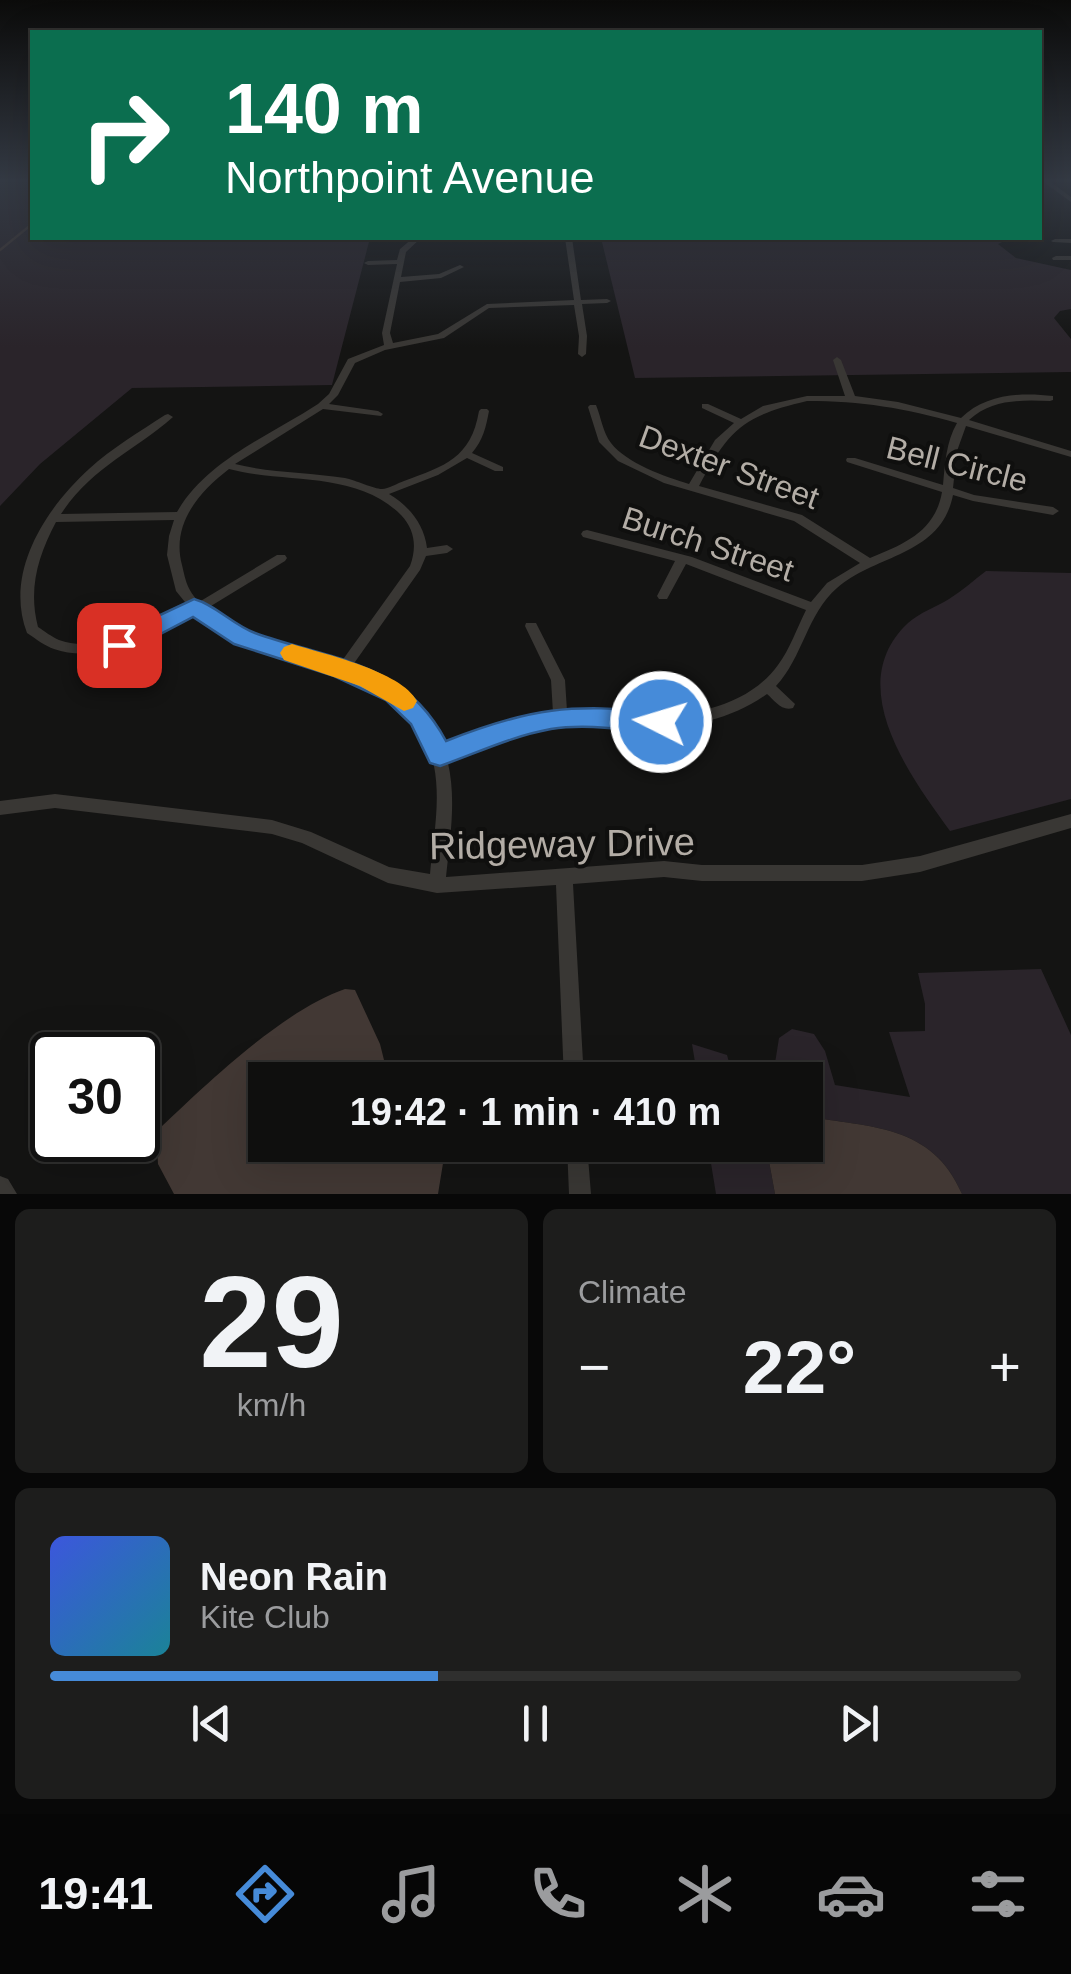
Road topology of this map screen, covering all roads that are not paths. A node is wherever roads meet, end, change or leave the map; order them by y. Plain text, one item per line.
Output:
1 (414, 240) edge
2 (568, 240) edge
3 (1055, 241) dead end
4 (1071, 241) edge
5 (1056, 258) dead end
6 (1071, 258) edge
7 (401, 262) junction
8 (368, 263) dead end
9 (460, 267) dead end
10 (397, 280) junction
11 (577, 301) junction
12 (608, 301) dead end
13 (388, 347) junction
14 (582, 354) dead end
15 (837, 360) dead end
16 (1050, 398) dead end
17 (851, 399) junction
18 (321, 406) junction
19 (706, 406) dead end
20 (592, 407) dead end
21 (484, 411) dead end
22 (378, 414) dead end
23 (168, 417) dead end
24 (963, 421) junction
25 (740, 422) junction
26 (1071, 454) edge
27 (468, 455) junction
28 (851, 460) dead end
29 (227, 465) junction
30 (499, 468) dead end
31 (693, 487) junction
32 (384, 492) junction
33 (948, 492) junction
34 (1052, 512) dead end
35 (180, 516) junction
36 (54, 518) junction
37 (586, 534) dead end
38 (447, 550) dead end
39 (422, 552) junction
40 (281, 558) dead end
41 (682, 559) junction
42 (868, 562) junction
43 (663, 596) dead end
44 (194, 607) junction
45 (812, 607) junction
46 (531, 626) dead end
47 (343, 669) junction
48 (767, 686) junction
49 (788, 704) dead end
50 (560, 717) junction
51 (440, 755) junction
52 (0, 808) edge
53 (1071, 821) edge
54 (564, 878) junction
55 (437, 885) junction
56 (573, 1062) edge
57 (578, 1162) edge
58 (0, 1188) edge
59 (6, 1194) edge
60 (580, 1194) edge

1 - 7 street
2 - 11 street
3 - 4 street
5 - 6 street
7 - 8 street
7 - 10 street
9 - 10 street
10 - 13 street
11 - 12 street
11 - 13 street
11 - 14 street
13 - 18 street
15 - 17 street
16 - 24 street
17 - 24 street
17 - 25 street
18 - 22 street
18 - 29 street
19 - 25 street
20 - 31 street, Dexter Street
21 - 27 street
23 - 36 street
24 - 26 street
24 - 33 street
25 - 31 street
27 - 30 street
27 - 32 street
28 - 33 street, Bell Circle
29 - 32 street
29 - 35 street
31 - 42 street, Dexter Street
32 - 39 street
33 - 34 street, Bell Circle
33 - 42 street
35 - 36 street
35 - 44 street
36 - 44 street
37 - 41 street, Burch Street
38 - 39 street
39 - 47 street
40 - 44 street
41 - 43 street
41 - 45 street, Burch Street
42 - 45 street
44 - 47 street
45 - 48 street
46 - 50 street
47 - 51 street
48 - 49 street
48 - 50 street
50 - 51 street
51 - 55 street
52 - 55 street, Ridgeway Drive
53 - 54 street, Ridgeway Drive
54 - 55 street, Ridgeway Drive
54 - 56 street
57 - 60 street
58 - 59 street

